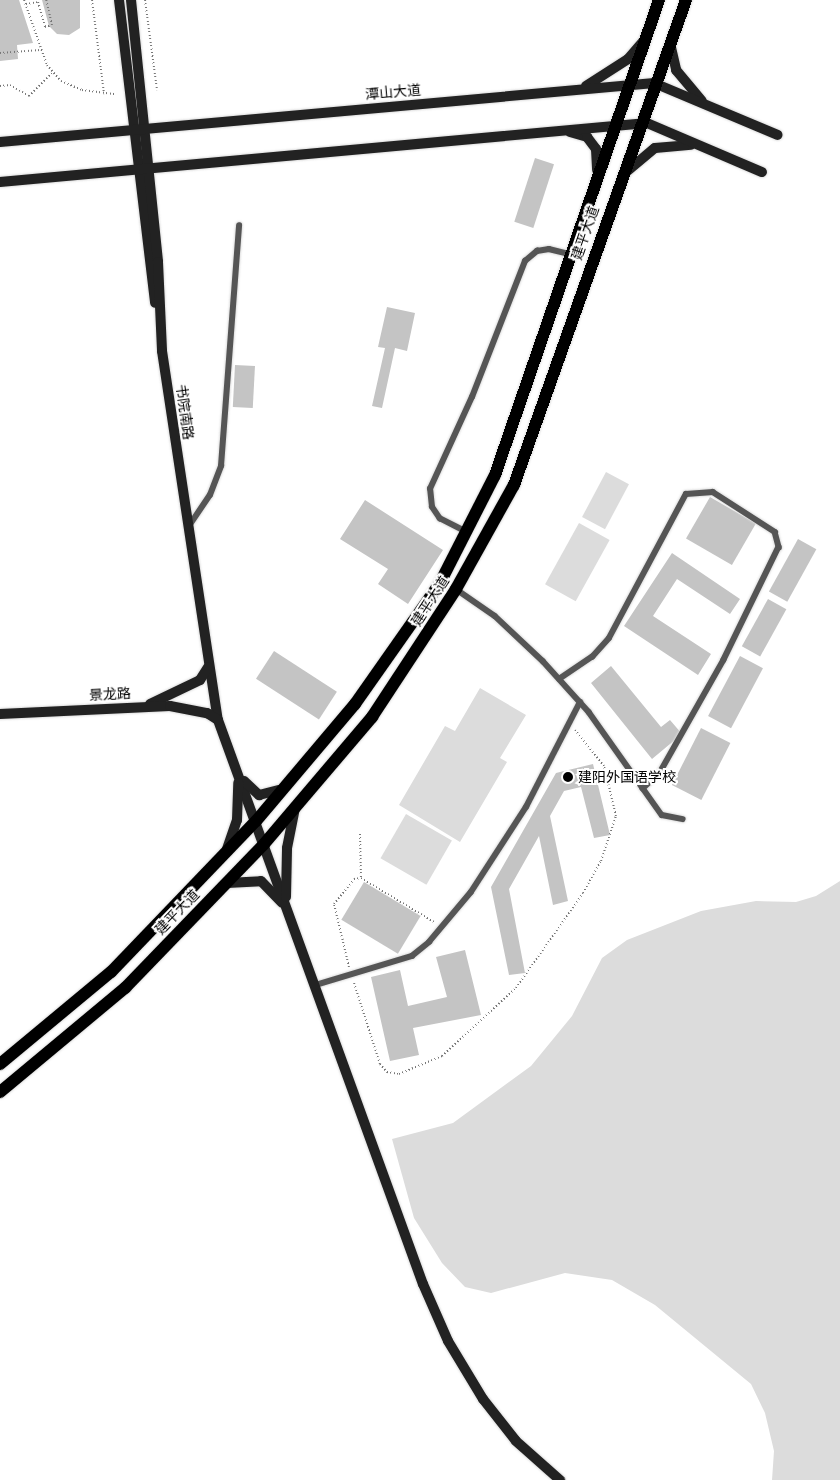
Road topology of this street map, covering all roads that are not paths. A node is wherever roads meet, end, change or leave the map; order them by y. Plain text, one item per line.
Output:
1 (119, 0) edge
2 (131, 0) edge
3 (659, 0) edge
4 (686, 0) edge
5 (645, 39) junction
6 (670, 42) junction
7 (654, 83) junction
8 (630, 84) junction
9 (583, 88) junction
10 (706, 105) junction
11 (639, 124) junction
12 (612, 126) junction
13 (146, 129) junction
14 (135, 130) junction
15 (565, 130) junction
16 (778, 135) dead end
17 (0, 142) edge
18 (697, 144) junction
19 (144, 169) junction
20 (598, 170) junction
21 (762, 172) dead end
22 (619, 179) junction
23 (0, 182) edge
24 (239, 226) dead end
25 (570, 254) junction
26 (188, 527) junction
27 (468, 533) junction
28 (456, 589) junction
29 (208, 667) junction
30 (559, 679) junction
31 (580, 702) junction
32 (142, 706) junction
33 (0, 714) edge
34 (218, 720) junction
35 (238, 772) junction
36 (288, 783) junction
37 (643, 789) junction
38 (296, 806) junction
39 (683, 819) dead end
40 (256, 821) junction
41 (264, 844) junction
42 (224, 854) junction
43 (226, 884) junction
44 (287, 911) junction
45 (316, 985) junction
46 (0, 1064) edge
47 (0, 1092) edge
48 (560, 1480) edge

1 - 14 main road
2 - 13 main road
3 - 5 main road, 建平大道
4 - 6 main road, 建平大道
5 - 8 main road, 建平大道
5 - 9 main road
6 - 7 main road, 建平大道
6 - 10 main road
7 - 8 main road, 潭山大道
7 - 10 main road, 潭山大道
7 - 11 main road, 建平大道
8 - 9 main road, 潭山大道
8 - 12 main road, 建平大道
9 - 13 main road, 潭山大道
10 - 16 main road, 潭山大道
11 - 12 main road
11 - 18 main road
11 - 22 main road, 建平大道
12 - 15 main road
12 - 20 main road, 建平大道
13 - 14 main road, 潭山大道
13 - 19 main road
14 - 17 main road, 潭山大道
14 - 19 main road
15 - 19 main road
15 - 20 main road
18 - 21 main road
18 - 22 main road
19 - 23 main road
19 - 26 main road, 书院南路
20 - 25 main road, 建平大道
22 - 28 main road, 建平大道
24 - 26 lane
25 - 27 main road, 建平大道
25 - 27 lane
26 - 29 main road, 书院南路
27 - 36 main road, 建平大道
28 - 30 lane
28 - 38 main road, 建平大道
29 - 32 main road
29 - 34 main road, 书院南路
30 - 31 lane
30 - 37 lane
31 - 37 lane
31 - 45 lane
32 - 33 main road, 景龙路
32 - 34 main road, 景龙路
34 - 35 main road, 书院南路
35 - 36 main road
35 - 40 main road, 书院南路
35 - 42 main road
36 - 40 main road, 建平大道
37 - 39 lane
38 - 41 main road, 建平大道
38 - 44 main road
40 - 41 main road, 书院南路
40 - 42 main road, 建平大道
41 - 43 main road, 建平大道
41 - 44 main road, 书院南路
42 - 46 main road, 建平大道
43 - 44 main road
43 - 47 main road, 建平大道
44 - 45 main road, 书院南路
45 - 48 main road, 书院南路

